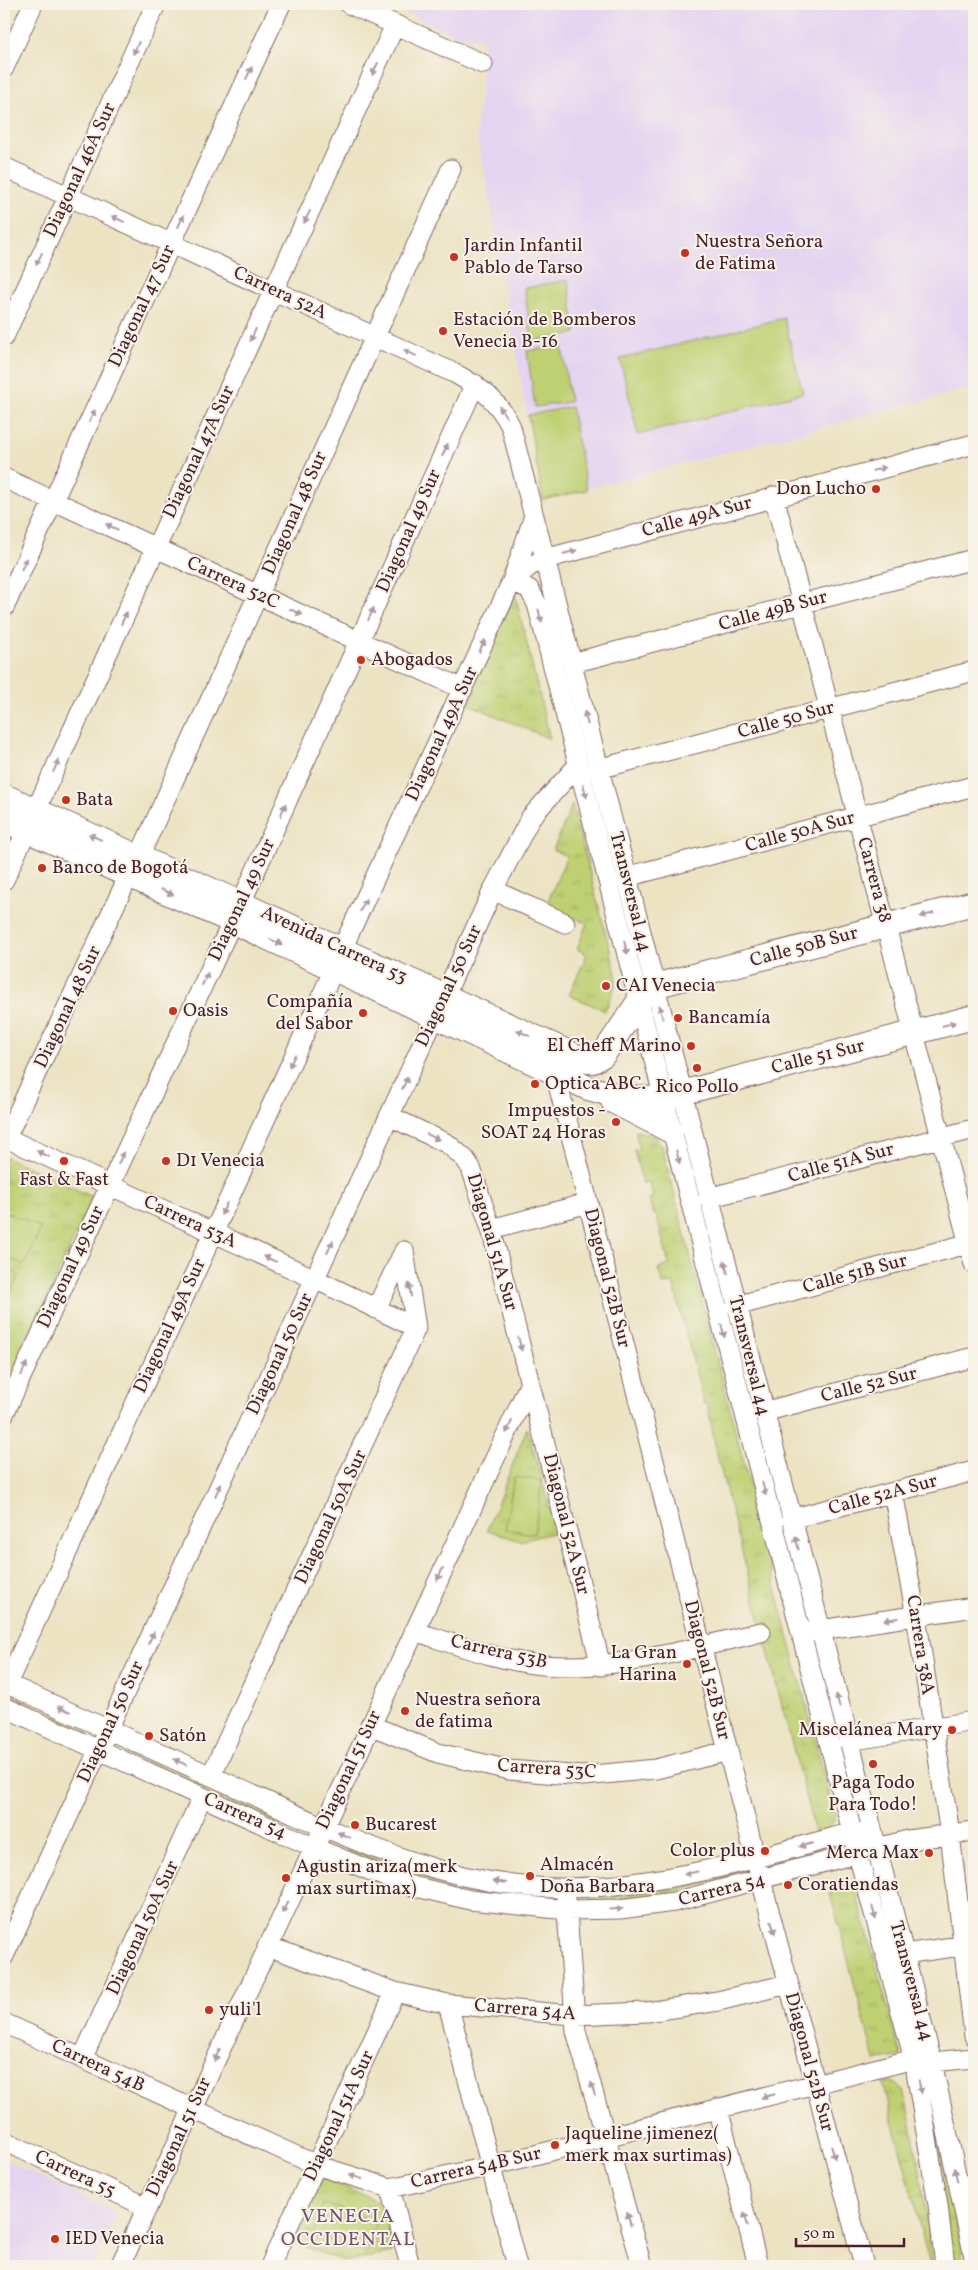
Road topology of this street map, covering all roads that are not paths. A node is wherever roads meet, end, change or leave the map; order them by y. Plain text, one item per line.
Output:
1 (33, 4) edge
2 (156, 4) edge
3 (281, 4) edge
4 (349, 4) edge
5 (395, 25) junction
6 (483, 64) dead end
7 (4, 68) edge
8 (4, 167) edge
9 (451, 169) dead end
10 (68, 197) junction
11 (171, 244) junction
12 (274, 290) junction
13 (4, 337) edge
14 (375, 337) junction
15 (475, 384) junction
16 (974, 444) edge
17 (520, 457) joint
18 (4, 478) edge
19 (774, 496) junction
20 (53, 500) junction
21 (534, 516) junction
22 (156, 548) junction
23 (545, 559) junction
24 (974, 559) edge
25 (512, 581) junction
26 (258, 595) junction
27 (802, 604) junction
28 (4, 608) edge
29 (359, 641) junction
30 (572, 664) junction
31 (974, 671) edge
32 (463, 689) junction
33 (830, 709) junction
34 (578, 765) junction
35 (598, 769) junction
36 (974, 786) edge
37 (4, 796) edge
38 (858, 817) junction
39 (4, 820) edge
40 (31, 820) junction
41 (134, 866) junction
42 (626, 877) junction
43 (4, 880) edge
44 (493, 890) junction
45 (974, 903) edge
46 (236, 912) junction
47 (565, 923) dead end
48 (886, 926) junction
49 (338, 959) junction
50 (647, 993) junction
51 (440, 1006) junction
52 (974, 1017) edge
53 (914, 1033) junction
54 (555, 1073) junction
55 (588, 1088) junction
56 (672, 1095) junction
57 (389, 1116) junction
58 (974, 1129) edge
59 (671, 1131) junction
60 (5, 1137) edge
61 (941, 1137) junction
62 (109, 1184) junction
63 (708, 1198) junction
64 (588, 1203) junction
65 (490, 1229) junction
66 (213, 1232) junction
67 (972, 1243) edge
68 (974, 1264) edge
69 (315, 1279) junction
70 (736, 1306) junction
71 (376, 1309) junction
72 (416, 1328) junction
73 (974, 1357) edge
74 (530, 1383) junction
75 (764, 1412) junction
76 (4, 1414) edge
77 (974, 1471) edge
78 (893, 1492) junction
79 (791, 1518) junction
80 (974, 1608) edge
81 (916, 1616) junction
82 (820, 1630) junction
83 (414, 1631) junction
84 (761, 1632) dead end
85 (801, 1633) junction
86 (701, 1646) junction
87 (602, 1666) junction
88 (7, 1684) joint
89 (4, 1707) edge
90 (974, 1721) edge
91 (370, 1725) junction
92 (933, 1727) junction
93 (108, 1730) junction
94 (848, 1741) junction
95 (99, 1750) junction
96 (728, 1752) junction
97 (211, 1776) junction
98 (202, 1797) junction
99 (322, 1826) junction
100 (974, 1831) edge
101 (853, 1832) junction
102 (950, 1834) junction
103 (313, 1847) junction
104 (869, 1848) junction
105 (755, 1858) junction
106 (761, 1880) junction
107 (566, 1888) junction
108 (567, 1910) junction
109 (968, 1945) edge
110 (267, 1946) junction
111 (904, 1954) junction
112 (4, 1956) edge
113 (788, 1984) junction
114 (395, 1992) junction
115 (448, 2004) junction
116 (573, 2015) junction
117 (4, 2023) edge
118 (974, 2036) edge
119 (974, 2058) edge
120 (82, 2059) junction
121 (923, 2060) junction
122 (815, 2084) junction
123 (718, 2108) junction
124 (192, 2109) junction
125 (607, 2136) junction
126 (4, 2141) edge
127 (316, 2165) junction
128 (491, 2166) junction
129 (390, 2188) junction
130 (147, 2206) junction
131 (974, 2257) edge
132 (120, 2266) edge
133 (270, 2266) edge
134 (410, 2266) edge
135 (517, 2266) edge
136 (642, 2266) edge
137 (758, 2266) edge
138 (864, 2266) edge
139 (945, 2266) edge

1 - 7 street
2 -> 10 street, Diagonal 46A Sur
11 -> 3 street, Diagonal 47 Sur
4 - 5 street
5 - 6 street
5 -> 12 street, Diagonal 47A Sur
8 - 10 street, Carrera 52A
9 - 14 street, Diagonal 48 Sur
11 -> 10 street, Carrera 52A
10 -> 13 street, Diagonal 46A Sur
11 - 12 street, Carrera 52A
20 -> 11 street, Diagonal 47 Sur
12 - 14 street, Carrera 52A
12 -> 22 street, Diagonal 47A Sur
15 -> 14 street, Carrera 52A
14 - 26 street, Diagonal 48 Sur
17 -> 15 street, Carrera 52A
29 -> 15 street, Diagonal 49 Sur
19 -> 16 street, Calle 49A Sur
17 - 21 street, Transversal 44
18 - 20 street, Carrera 52C
23 -> 19 street, Calle 49A Sur
19 - 27 street, Carrera 38
22 -> 20 street, Carrera 52C
28 -> 20 street, Diagonal 47 Sur
21 - 23 street, Transversal 44
21 - 25 street, Diagonal 49A Sur
22 - 26 street, Carrera 52C
40 -> 22 street, Diagonal 47A Sur
23 - 25 street, Calle 49A Sur
23 - 30 street, Transversal 44
24 - 27 street, Calle 49B Sur
32 -> 25 street, Diagonal 49A Sur
25 -> 34 street, Transversal 44
26 -> 29 street, Carrera 52C
26 - 41 street, Diagonal 48 Sur
27 - 30 street, Calle 49B Sur
27 - 33 street, Carrera 38
29 - 32 street, Carrera 52C
46 -> 29 street, Diagonal 49 Sur
35 -> 30 street, Transversal 44
31 - 33 street, Calle 50 Sur
49 -> 32 street, Diagonal 49A Sur
33 - 35 street, Calle 50 Sur
33 - 38 street, Carrera 38
34 - 44 street, Diagonal 50 Sur
34 -> 50 street, Transversal 44
35 - 42 street, Transversal 44
36 - 38 street, Calle 50A Sur
37 - 40 main road, Avenida Carrera 53
38 - 42 street, Calle 50A Sur
38 - 48 street, Carrera 38
39 - 40 main road, Avenida Carrera 53
40 - 41 main road, Avenida Carrera 53
40 - 43 street, Diagonal 47A Sur
41 - 46 main road, Avenida Carrera 53
41 - 60 street, Diagonal 48 Sur
42 - 50 street, Transversal 44
44 - 47 street
44 - 51 street, Diagonal 50 Sur
45 -> 48 main road, Calle 50B Sur
46 - 49 main road, Avenida Carrera 53
62 -> 46 street, Diagonal 49 Sur
48 - 50 main road, Calle 50B Sur
48 - 53 street, Carrera 38
49 - 51 main road, Avenida Carrera 53
49 -> 66 street, Diagonal 49A Sur
50 -> 51 main road, Avenida Carrera 53
50 - 56 street, Transversal 44
51 - 54 main road, Avenida Carrera 53
57 -> 51 street, Diagonal 50 Sur
53 -> 52 main road, Calle 51 Sur
53 - 56 main road, Calle 51 Sur
53 - 61 street, Carrera 38
54 - 55 main road, Avenida Carrera 53
54 - 64 street, Diagonal 52B Sur
55 - 56 main road, Avenida Carrera 53
55 - 59 main road
56 - 59 street, Transversal 44
56 - 63 street, Transversal 44
57 -> 65 street, Diagonal 51A Sur
69 -> 57 street, Diagonal 50 Sur
58 - 61 street, Calle 51A Sur
59 -> 85 street, Transversal 44
62 -> 60 street, Carrera 53A
61 - 63 street, Calle 51A Sur
61 - 67 street, Carrera 38
62 - 66 street, Carrera 53A
76 -> 62 street, Diagonal 49 Sur
70 -> 63 street, Transversal 44
64 - 65 street
64 - 86 street, Diagonal 52B Sur
65 -> 74 street, Diagonal 51A Sur
69 -> 66 street, Carrera 53A
66 - 88 street, Diagonal 49A Sur
67 - 68 street, Carrera 38
67 - 70 street, Calle 51B Sur
69 - 71 street, Carrera 53A
93 -> 69 street, Diagonal 50 Sur
70 - 75 street, Transversal 44
71 - 72 street, Carrera 53A
72 -> 71 street
72 - 97 street, Diagonal 50A Sur
73 - 75 street, Calle 52 Sur
74 -> 83 street, Diagonal 51 Sur
74 - 87 street, Diagonal 52A Sur
75 - 79 street, Transversal 44
77 - 78 street, Calle 52A Sur
78 - 79 street, Calle 52A Sur
78 - 81 street, Carrera 38A
82 -> 79 street, Transversal 44
80 - 81 street
81 -> 82 street
81 - 92 street, Carrera 38A
82 - 85 street
94 -> 82 street, Transversal 44
83 - 87 street, Carrera 53B
83 - 91 street, Diagonal 51 Sur
84 - 86 street, Carrera 53B
85 - 101 street, Transversal 44
86 - 87 street, Carrera 53B
86 - 96 street, Diagonal 52B Sur
93 -> 88 street, Carrera 54
89 - 95 street, Carrera 54
90 - 92 street
91 - 96 street, Carrera 53C
91 - 99 street, Diagonal 51 Sur
92 - 94 street
92 - 102 street, Carrera 38A
93 - 95 street, Diagonal 50 Sur
97 -> 93 street, Carrera 54
94 - 104 street, Transversal 44
95 - 98 street, Carrera 54
95 - 112 street, Diagonal 50 Sur
96 - 105 street, Diagonal 52B Sur
97 - 99 street, Carrera 54
98 - 103 street, Carrera 54
98 - 120 street, Diagonal 50A Sur
99 - 103 street, Diagonal 51 Sur
107 -> 99 street, Carrera 54
100 - 102 street, Carrera 54
101 - 104 street, Transversal 44
101 -> 105 street, Carrera 54
102 - 104 street, Carrera 54
102 - 109 street, Carrera 38A
103 - 108 street, Carrera 54
103 -> 110 street, Diagonal 51 Sur
104 - 106 street, Carrera 54
104 - 111 street, Transversal 44
104 -> 121 street, Transversal 44
105 - 106 street, Diagonal 52B Sur
105 -> 107 street, Carrera 54
108 -> 106 street, Carrera 54
106 -> 113 street, Diagonal 52B Sur
107 - 108 street
108 - 116 street
109 - 111 street
109 - 118 street, Carrera 38A
110 - 114 street, Carrera 54A
110 -> 124 street, Diagonal 51 Sur
111 - 121 street, Transversal 44
113 - 116 street, Carrera 54A
113 - 122 street, Diagonal 52B Sur
114 - 115 street, Carrera 54A
114 - 127 street, Diagonal 51A Sur
115 - 116 street, Carrera 54A
115 - 128 street
125 -> 116 street
117 - 120 street, Carrera 54B
119 - 121 street, Carrera 54B Sur
120 - 124 street, Carrera 54B
121 - 122 street, Carrera 54B Sur
131 -> 121 street, Transversal 44
121 -> 139 street, Transversal 44
122 -> 123 street, Carrera 54B Sur
122 -> 138 street, Diagonal 52B Sur
123 - 125 street, Carrera 54B Sur
137 -> 123 street
124 - 127 street, Carrera 54B Sur
124 - 130 street, Diagonal 51 Sur
125 - 128 street, Carrera 54B Sur
136 -> 125 street
126 - 130 street, Carrera 55
129 -> 127 street, Carrera 54B Sur
127 - 133 street, Diagonal 51A Sur
128 - 129 street, Carrera 54B Sur
128 - 135 street
129 - 134 street
130 - 132 street, Diagonal 51 Sur

